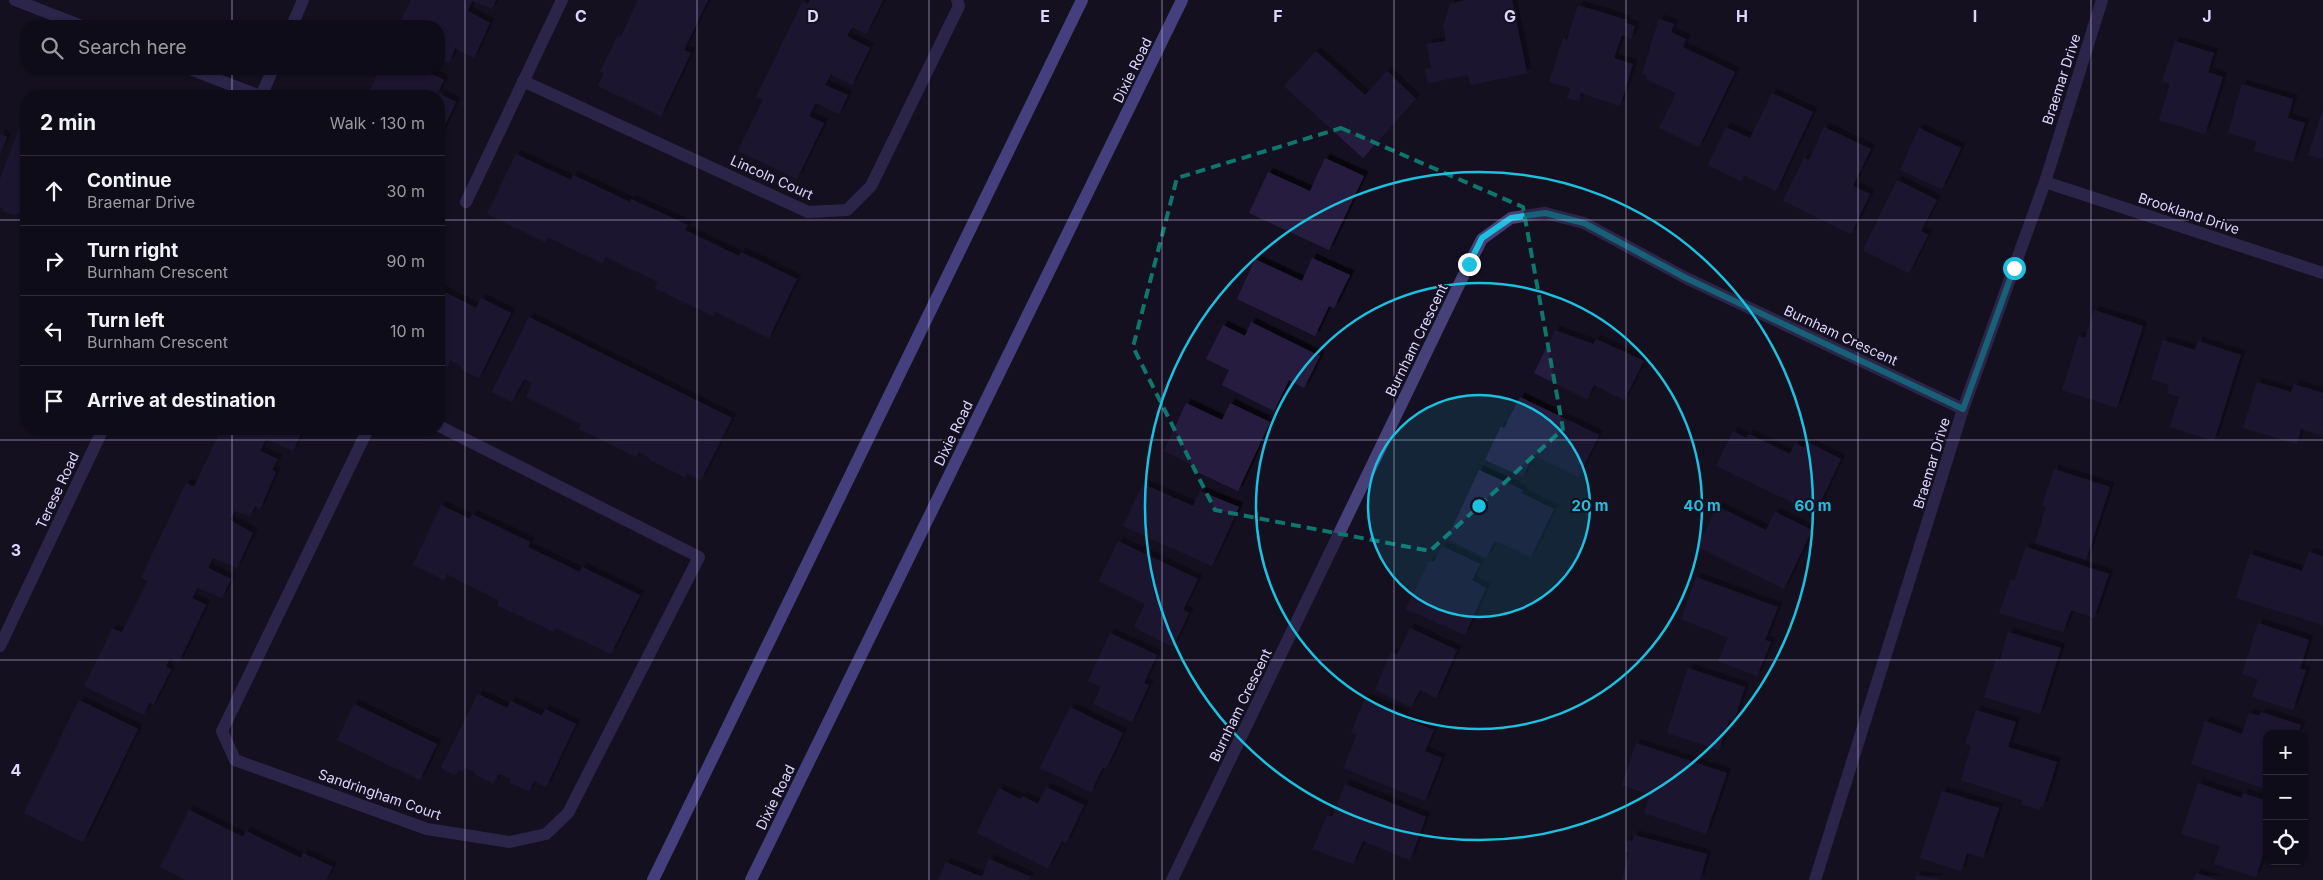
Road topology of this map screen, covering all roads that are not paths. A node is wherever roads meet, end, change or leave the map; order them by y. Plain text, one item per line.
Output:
1 (15, 0) edge
2 (303, 0) edge
3 (562, 0) edge
4 (958, 0) edge
5 (1082, 0) edge
6 (1182, 0) edge
7 (2102, 0) edge
8 (67, 20) edge
9 (295, 20) edge
10 (206, 75) edge
11 (270, 75) edge
12 (523, 81) junction
13 (245, 90) edge
14 (264, 90) edge
15 (2046, 182) junction
16 (466, 202) dead end
17 (2323, 273) edge
18 (1963, 409) junction
19 (445, 429) edge
20 (99, 435) edge
21 (365, 435) edge
22 (0, 646) edge
23 (653, 880) edge
24 (751, 880) edge
25 (1172, 880) edge
26 (1815, 880) edge

1 - 8 street
2 - 9 street
3 - 12 street
4 - 12 street, Lincoln Court
5 - 23 main road
6 - 24 main road, Dixie Road
7 - 15 street, Braemar Drive
10 - 13 street
11 - 14 street
12 - 16 street
15 - 17 street, Brookland Drive
15 - 18 street, Braemar Drive
18 - 25 street, Burnham Crescent
18 - 26 street, Braemar Drive
19 - 21 street, Sandringham Court
20 - 22 street, Terese Road

